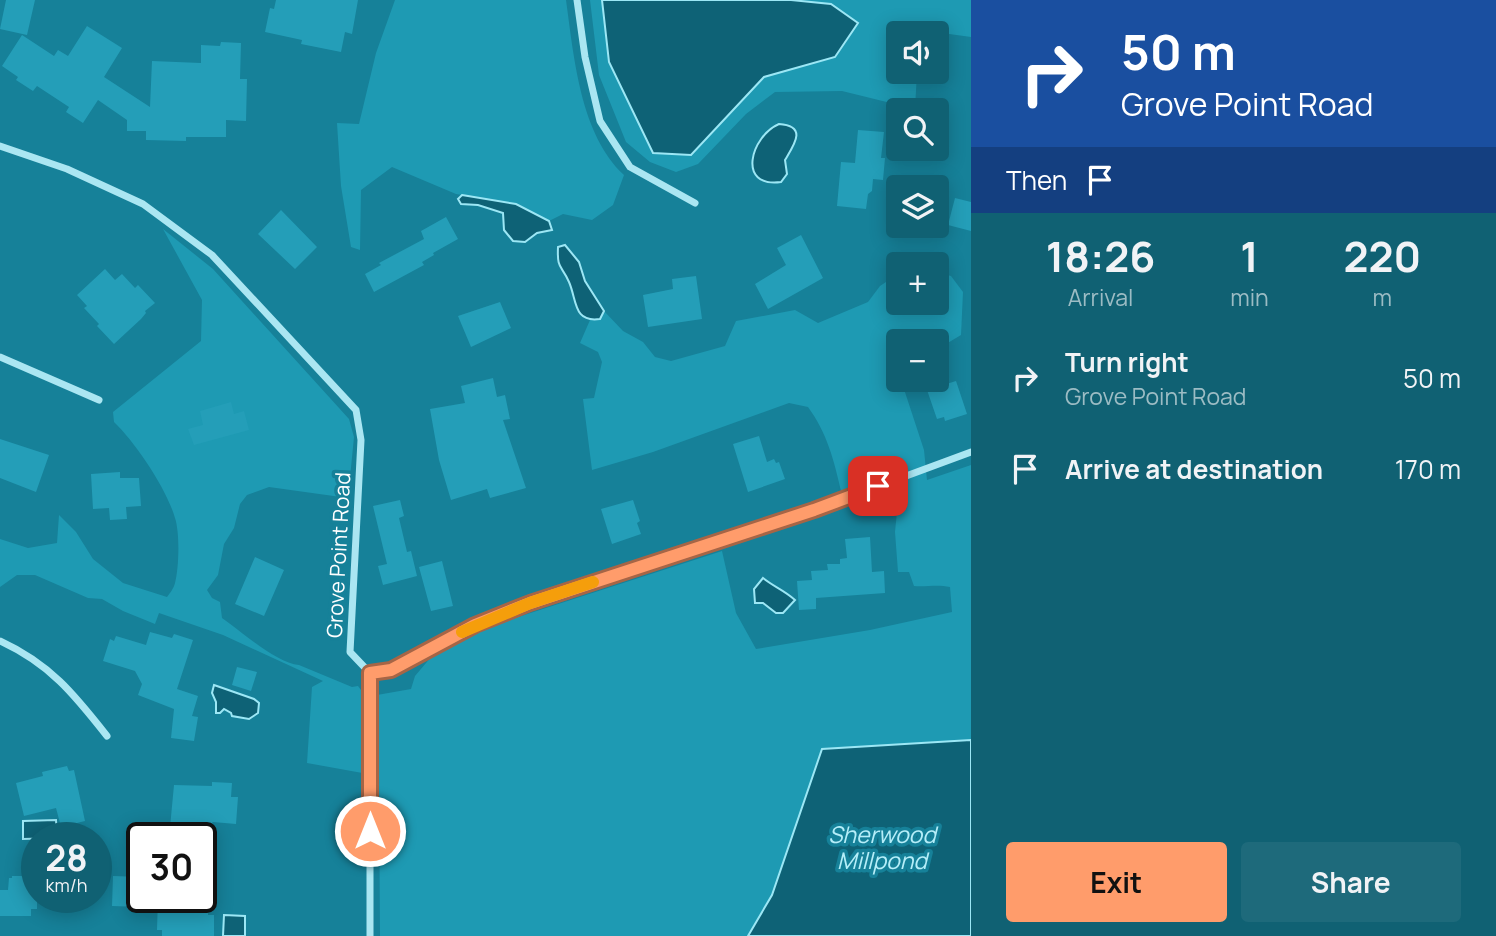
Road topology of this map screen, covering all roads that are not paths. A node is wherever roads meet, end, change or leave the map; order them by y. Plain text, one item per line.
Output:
1 (577, 0) edge
2 (0, 146) edge
3 (695, 203) dead end
4 (0, 357) edge
5 (99, 400) dead end
6 (971, 452) edge
7 (0, 641) edge
8 (370, 673) junction
9 (107, 736) dead end
10 (370, 936) edge

1 - 3 street
2 - 8 street, Grove Point Road
4 - 5 street
6 - 8 street
7 - 9 street
8 - 10 street

